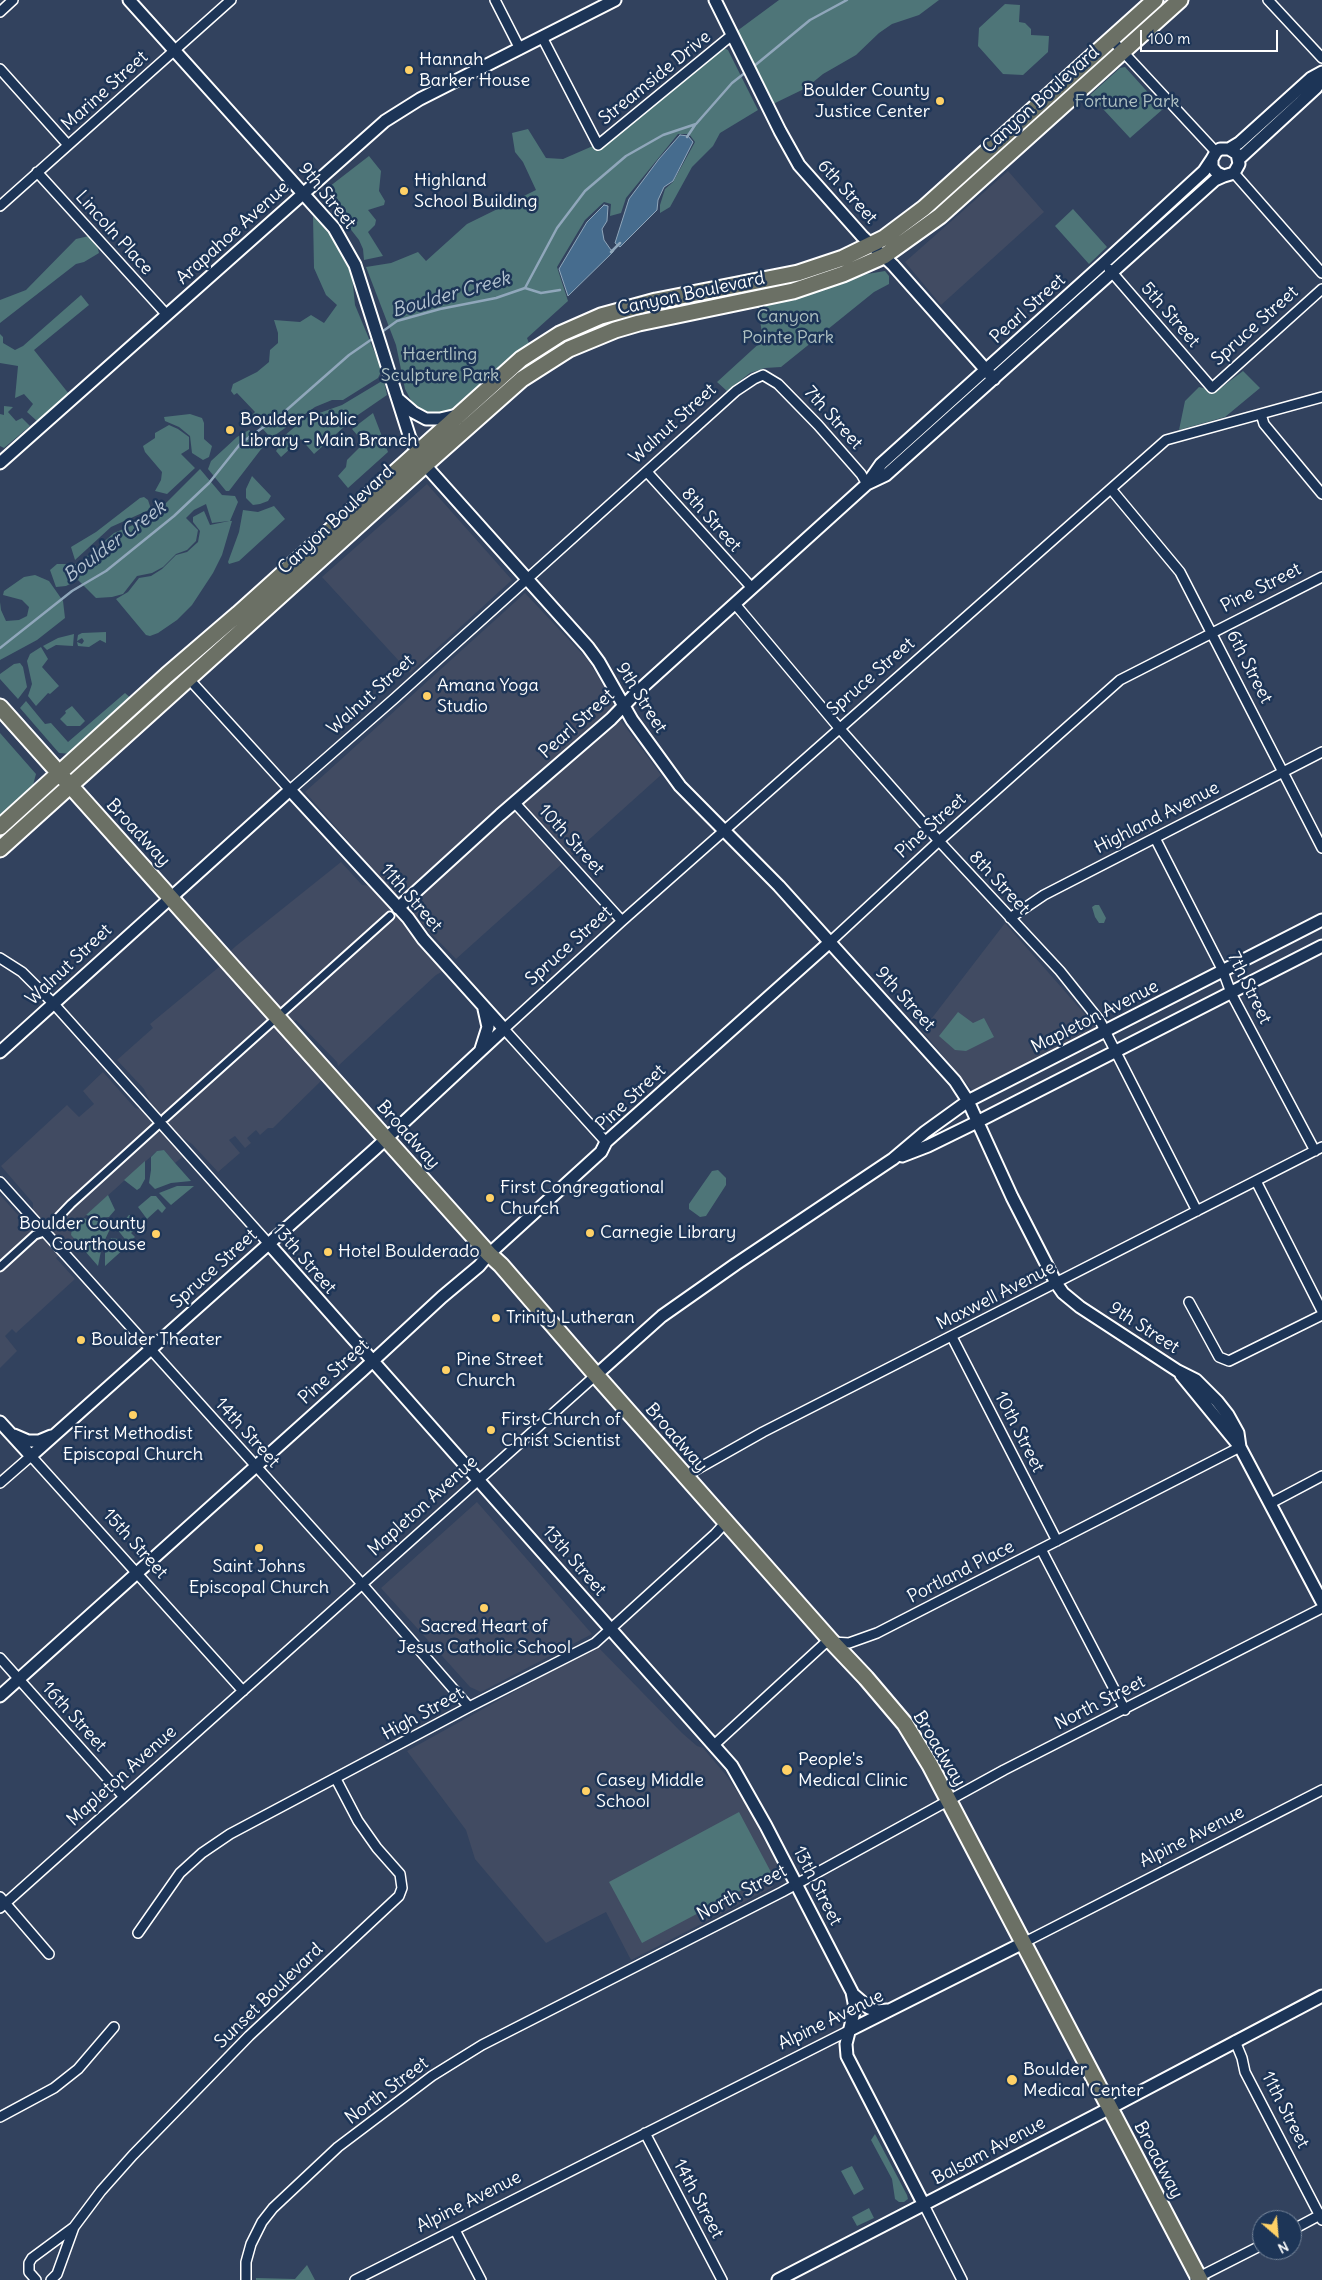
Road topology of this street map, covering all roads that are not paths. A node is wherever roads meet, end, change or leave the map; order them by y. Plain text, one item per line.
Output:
1 (13, 0) edge
2 (129, 0) edge
3 (230, 0) edge
4 (495, 0) edge
5 (615, 0) edge
6 (715, 0) edge
7 (1156, 0) edge
8 (1180, 0) edge
9 (1268, 0) edge
10 (0, 12) edge
11 (732, 35) junction
12 (542, 37) junction
13 (1112, 40) junction
14 (520, 49) junction
15 (174, 51) junction
16 (1122, 52) junction
17 (1322, 58) edge
18 (0, 69) edge
19 (1322, 72) edge
20 (1322, 79) edge
21 (68, 145) junction
22 (1229, 148) junction
23 (1214, 156) junction
24 (1239, 159) junction
25 (37, 172) junction
26 (1229, 175) junction
27 (304, 193) junction
28 (0, 206) edge
29 (871, 245) junction
30 (884, 256) junction
31 (1108, 268) junction
32 (1322, 272) edge
33 (1322, 289) edge
34 (167, 315) junction
35 (986, 369) junction
36 (770, 379) joint
37 (994, 379) junction
38 (1212, 388) joint
39 (1322, 397) edge
40 (397, 398) junction
41 (459, 414) junction
42 (1261, 414) junction
43 (420, 458) junction
44 (0, 463) edge
45 (647, 472) junction
46 (868, 484) junction
47 (1111, 489) junction
48 (1322, 494) edge
49 (1322, 577) edge
50 (527, 578) junction
51 (752, 588) junction
52 (735, 604) junction
53 (1212, 634) junction
54 (188, 678) junction
55 (623, 705) junction
56 (0, 708) edge
57 (840, 729) junction
58 (1322, 752) edge
59 (1283, 772) junction
60 (58, 774) junction
61 (70, 787) junction
62 (290, 790) junction
63 (515, 803) junction
64 (304, 806) junction
65 (269, 808) junction
66 (0, 827) edge
67 (724, 830) junction
68 (1154, 838) junction
69 (939, 841) junction
70 (1322, 848) edge
71 (0, 849) edge
72 (170, 896) junction
73 (394, 912) junction
74 (1010, 918) junction
75 (1322, 920) edge
76 (622, 922) junction
77 (830, 942) junction
78 (1322, 946) edge
79 (0, 958) edge
80 (1223, 971) junction
81 (1232, 993) junction
82 (478, 999) junction
83 (53, 1003) junction
84 (278, 1017) junction
85 (504, 1029) junction
86 (1105, 1031) junction
87 (1115, 1051) junction
88 (0, 1052) edge
89 (479, 1052) junction
90 (968, 1101) junction
91 (165, 1118) dead end
92 (977, 1122) junction
93 (158, 1125) dead end
94 (385, 1138) junction
95 (606, 1142) junction
96 (1318, 1149) edge
97 (893, 1159) junction
98 (1256, 1181) junction
99 (0, 1182) edge
100 (1197, 1211) junction
101 (48, 1228) dead end
102 (41, 1233) dead end
103 (265, 1240) junction
104 (489, 1254) junction
105 (0, 1268) edge
106 (1056, 1284) junction
107 (1189, 1302) dead end
108 (1322, 1311) edge
109 (1322, 1315) edge
110 (952, 1337) junction
111 (150, 1350) junction
112 (371, 1361) junction
113 (596, 1375) junction
114 (0, 1422) edge
115 (61, 1430) junction
116 (10, 1432) junction
117 (1240, 1447) junction
118 (31, 1456) junction
119 (255, 1466) junction
120 (685, 1476) junction
121 (1322, 1476) edge
122 (479, 1479) junction
123 (0, 1483) edge
124 (1271, 1503) junction
125 (726, 1522) junction
126 (1057, 1541) junction
127 (1042, 1549) junction
128 (136, 1573) junction
129 (362, 1584) junction
130 (1322, 1602) edge
131 (1322, 1608) edge
132 (610, 1628) junction
133 (832, 1642) junction
134 (0, 1658) edge
135 (19, 1679) junction
136 (243, 1691) junction
137 (0, 1696) edge
138 (468, 1707) junction
139 (1125, 1710) junction
140 (714, 1745) junction
141 (336, 1779) junction
142 (1322, 1790) edge
143 (124, 1797) junction
144 (949, 1801) junction
145 (796, 1883) junction
146 (2, 1903) edge
147 (138, 1933) dead end
148 (1023, 1943) junction
149 (49, 1954) dead end
150 (852, 1992) junction
151 (1322, 1996) edge
152 (891, 2009) junction
153 (114, 2028) dead end
154 (850, 2030) junction
155 (1235, 2041) junction
156 (1110, 2108) junction
157 (0, 2117) edge
158 (645, 2133) junction
159 (924, 2205) junction
160 (1321, 2217) edge
161 (1302, 2226) edge
162 (74, 2228) junction
163 (455, 2230) junction
164 (1252, 2250) edge
165 (1198, 2279) edge
166 (36, 2280) edge
167 (51, 2280) edge
168 (246, 2280) edge
169 (355, 2280) edge
170 (481, 2280) edge
171 (722, 2280) edge
172 (778, 2280) edge
173 (962, 2280) edge

1 - 10 street
2 - 15 street, 9th Street
3 - 15 street, Marine Street
4 - 14 street
5 - 12 street, Arapahoe Avenue
6 - 11 street, 6th Street
7 - 13 main road, Canyon Boulevard
8 - 16 main road, Canyon Boulevard
9 - 17 street
11 - 12 street, Streamside Drive
11 - 29 street, 6th Street
12 - 14 street, Arapahoe Avenue
13 - 16 street
13 - 29 main road, Canyon Boulevard
14 - 27 street, Arapahoe Avenue
15 - 21 street, Marine Street
15 - 27 street, 9th Street
16 - 23 street
16 - 30 main road, Canyon Boulevard
18 - 21 street
19 - 22 street
20 - 24 street
21 - 25 street, Marine Street
22 - 23 street
22 - 24 street
23 - 26 street
23 - 31 street, Pearl Street
24 - 26 street
25 - 28 street, Marine Street
25 - 34 street, Lincoln Place
26 - 31 street, Pearl Street
26 - 32 street
27 - 34 street, Arapahoe Avenue
27 - 40 street, 9th Street
29 - 30 street, 6th Street
29 - 41 main road, Canyon Boulevard
30 - 35 street, 6th Street
30 - 43 main road, Canyon Boulevard
31 - 35 street, Pearl Street
31 - 37 street, Pearl Street
31 - 38 street, 5th Street
33 - 38 street, Spruce Street
34 - 44 street, Arapahoe Avenue
35 - 37 street, 6th Street
35 - 46 street, Pearl Street
36 - 45 street, Walnut Street
36 - 46 street, 7th Street
37 - 46 street, Pearl Street
39 - 42 street
40 - 41 street
40 - 43 street, 9th Street
41 - 43 main road, Canyon Boulevard
42 - 47 street, Spruce Street
42 - 48 street
43 - 50 street, 9th Street
43 - 54 main road, Canyon Boulevard
43 - 60 main road, Canyon Boulevard
45 - 50 street, Walnut Street
45 - 51 street, 8th Street
46 - 51 street, Pearl Street
47 - 53 street, 6th Street
47 - 57 street, Spruce Street
49 - 53 street, Pine Street
50 - 55 street, 9th Street
50 - 62 street, Walnut Street
51 - 52 street, Pearl Street
52 - 55 street, Pearl Street
52 - 57 street, 8th Street
53 - 59 street, 6th Street
53 - 69 street, Pine Street
54 - 61 main road, Canyon Boulevard
54 - 62 street, 11th Street
55 - 63 street, Pearl Street
55 - 67 street, 9th Street
56 - 60 main road, Broadway
57 - 67 street, Spruce Street
57 - 69 street, 8th Street
58 - 59 street, Highland Avenue
59 - 68 street, Highland Avenue
59 - 70 street, 6th Street
60 - 61 main road, Broadway
60 - 66 main road, Canyon Boulevard
61 - 71 main road, Canyon Boulevard
61 - 72 main road, Broadway
62 - 64 street, 11th Street
62 - 65 street, Walnut Street
63 - 73 street, Pearl Street
63 - 76 street, 10th Street
64 - 65 street
64 - 73 street, 11th Street
65 - 72 street, Walnut Street
67 - 76 street, Spruce Street
67 - 77 street, 9th Street
68 - 74 street, Highland Avenue
68 - 80 street, 7th Street
69 - 74 street, 8th Street
69 - 77 street, Pine Street
72 - 83 street, Walnut Street
72 - 84 main road, Broadway
73 - 82 street, 11th Street
73 - 84 street
74 - 86 street, 8th Street
75 - 80 street, Mapleton Avenue
76 - 85 street, Spruce Street
77 - 90 street, 9th Street
77 - 95 street, Pine Street
78 - 81 street, Mapleton Avenue
79 - 83 street, 13th Street
80 - 81 street, 7th Street
80 - 86 street, Mapleton Avenue
81 - 87 street, Mapleton Avenue
81 - 96 street, 7th Street
82 - 85 street, 11th Street
82 - 89 street
83 - 88 street, Walnut Street
83 - 103 street, 13th Street
84 - 91 street
84 - 94 main road, Broadway
85 - 89 street, Spruce Street
85 - 95 street, 11th Street
86 - 87 street, 8th Street
86 - 90 street, Mapleton Avenue
87 - 92 street, Mapleton Avenue
87 - 100 street, 8th Street
89 - 94 street, Spruce Street
90 - 92 street, 9th Street
90 - 97 street, Mapleton Avenue
92 - 97 street, Mapleton Avenue
92 - 106 street, 9th Street
93 - 101 street
94 - 103 street, Spruce Street
94 - 104 main road, Broadway
95 - 104 street, Pine Street
96 - 98 street, Maxwell Avenue
97 - 113 street, Mapleton Avenue
98 - 100 street, Maxwell Avenue
98 - 108 street
99 - 111 street, 14th Street
100 - 106 street, Maxwell Avenue
102 - 105 street
103 - 111 street, Spruce Street
103 - 112 street, 13th Street
104 - 112 street, Pine Street
104 - 113 main road, Broadway
106 - 110 street, Maxwell Avenue
106 - 117 street, 9th Street
107 - 109 street
110 - 120 street, Maxwell Avenue
110 - 126 street, 10th Street
111 - 115 street, Spruce Street
111 - 119 street, 14th Street
112 - 119 street, Pine Street
112 - 122 street, 13th Street
113 - 120 main road, Broadway
113 - 122 street, Mapleton Avenue
114 - 116 street, 15th Street
115 - 116 street
115 - 118 street, Spruce Street
116 - 118 street, 15th Street
117 - 124 street, 9th Street
117 - 126 street, Portland Place
118 - 123 street, Spruce Street
118 - 128 street, 15th Street
119 - 128 street, Pine Street
119 - 129 street, 14th Street
120 - 125 main road, Broadway
121 - 124 street
122 - 129 street, Mapleton Avenue
122 - 132 street, 13th Street
124 - 130 street, 9th Street
125 - 132 street, High Street
125 - 133 main road, Broadway
126 - 127 street, Portland Place
127 - 133 street, Portland Place
127 - 139 street
128 - 135 street, Pine Street
128 - 136 street, 15th Street
129 - 136 street, Mapleton Avenue
129 - 138 street, 14th Street
131 - 139 street, North Street
132 - 138 street, High Street
132 - 140 street, 13th Street
133 - 140 street, Portland Place
133 - 144 main road, Broadway
134 - 135 street, 16th Street
135 - 137 street, Pine Street
135 - 143 street, 16th Street
136 - 143 street, Mapleton Avenue
138 - 141 street, High Street
139 - 144 street, North Street
140 - 145 street, 13th Street
141 - 147 street, High Street
141 - 162 street, Sunset Boulevard
142 - 148 street, Alpine Avenue
143 - 146 street, Mapleton Avenue
144 - 145 street, North Street
144 - 148 main road, Broadway
145 - 150 street, 13th Street
145 - 168 street, North Street
146 - 149 street
148 - 152 street, Alpine Avenue
148 - 156 main road, Broadway
150 - 152 street
150 - 154 street, 13th Street
151 - 155 street, Balsam Avenue
152 - 154 street, Alpine Avenue
153 - 157 street
154 - 158 street, Alpine Avenue
154 - 159 street, 13th Street
155 - 156 street, Balsam Avenue
155 - 160 street, 11th Street
156 - 159 street, Balsam Avenue
156 - 165 main road, Broadway
158 - 163 street, Alpine Avenue
158 - 171 street, 14th Street
159 - 172 street, Balsam Avenue
159 - 173 street, 13th Street
160 - 161 street
162 - 166 street, Sunset Boulevard
162 - 167 street, Sunset Boulevard
163 - 169 street, Alpine Avenue
163 - 170 street
164 - 165 street

